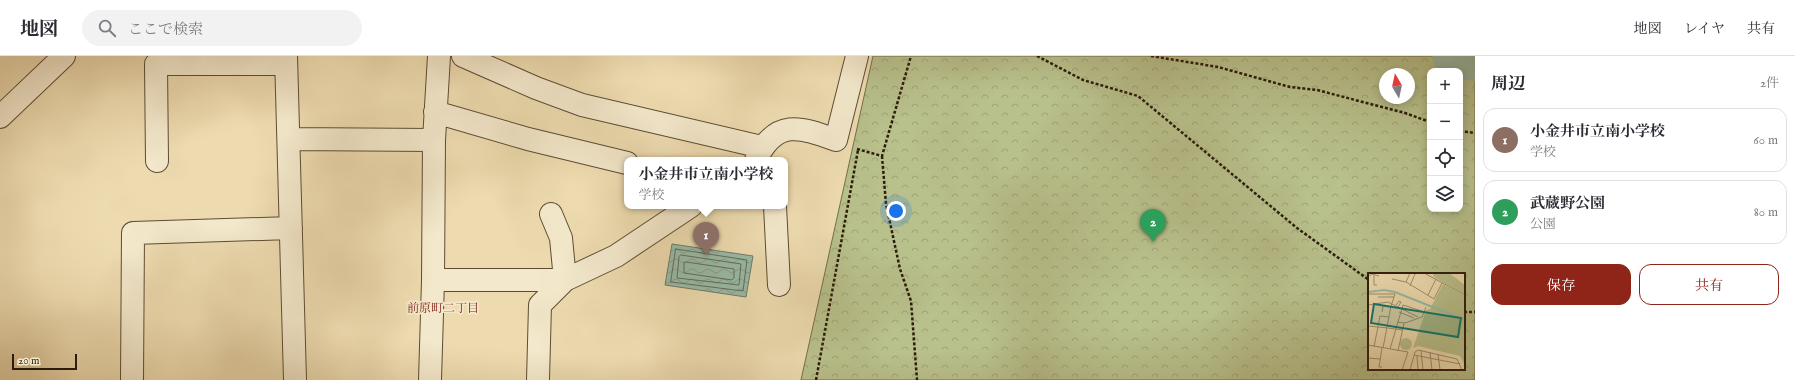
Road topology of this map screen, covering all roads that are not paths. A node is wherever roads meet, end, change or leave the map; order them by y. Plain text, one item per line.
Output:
1 (64, 56) edge
2 (439, 56) edge
3 (463, 56) edge
4 (857, 56) edge
5 (286, 60) edge
6 (435, 112) junction
7 (0, 117) edge
8 (289, 139) junction
9 (434, 140) junction
10 (762, 156) edge
11 (158, 161) dead end
12 (624, 163) edge
13 (686, 209) edge
14 (775, 209) edge
15 (551, 214) dead end
16 (291, 228) junction
17 (433, 280) junction
18 (778, 285) dead end
19 (559, 286) junction
20 (132, 380) edge
21 (295, 380) edge
22 (430, 380) edge
23 (538, 380) edge
24 (553, 380) edge

1 - 7 street
2 - 6 street
3 - 10 street
4 - 10 street
5 - 8 street
5 - 11 street
6 - 9 street
6 - 12 street
8 - 9 street
8 - 16 street
9 - 17 street
13 - 19 street
14 - 18 street
15 - 19 street
16 - 20 street
16 - 21 street
17 - 19 street
17 - 22 street
19 - 23 street
19 - 24 street

